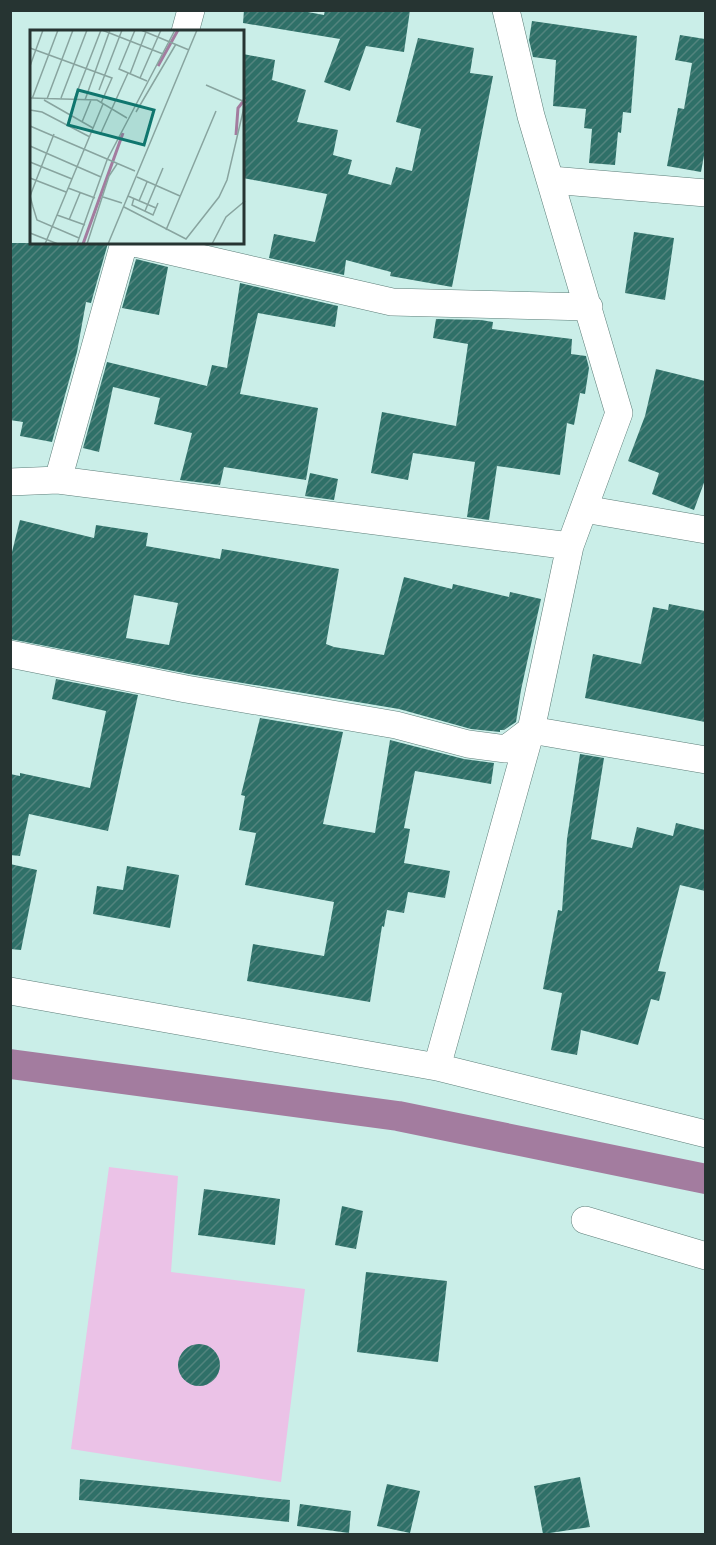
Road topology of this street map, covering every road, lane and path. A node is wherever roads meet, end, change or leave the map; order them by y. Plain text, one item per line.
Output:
1 (192, 10) edge
2 (506, 10) edge
3 (186, 30) edge
4 (550, 180) junction
5 (705, 193) edge
6 (124, 244) edge
7 (139, 244) edge
8 (589, 307) junction
9 (58, 480) junction
10 (10, 482) edge
11 (584, 509) junction
12 (705, 530) edge
13 (570, 546) junction
14 (10, 654) edge
15 (531, 730) junction
16 (705, 760) edge
17 (10, 991) edge
18 (437, 1067) junction
19 (705, 1134) edge
20 (585, 1220) dead end
21 (705, 1257) edge

1 - 3 street
2 - 4 street
4 - 5 street
4 - 8 street
6 - 9 street
7 - 8 street
8 - 11 street
9 - 10 street
9 - 13 street
11 - 12 street
11 - 13 street
13 - 15 street
14 - 15 street
15 - 16 street
15 - 18 street
17 - 18 street
18 - 19 street
20 - 21 street

